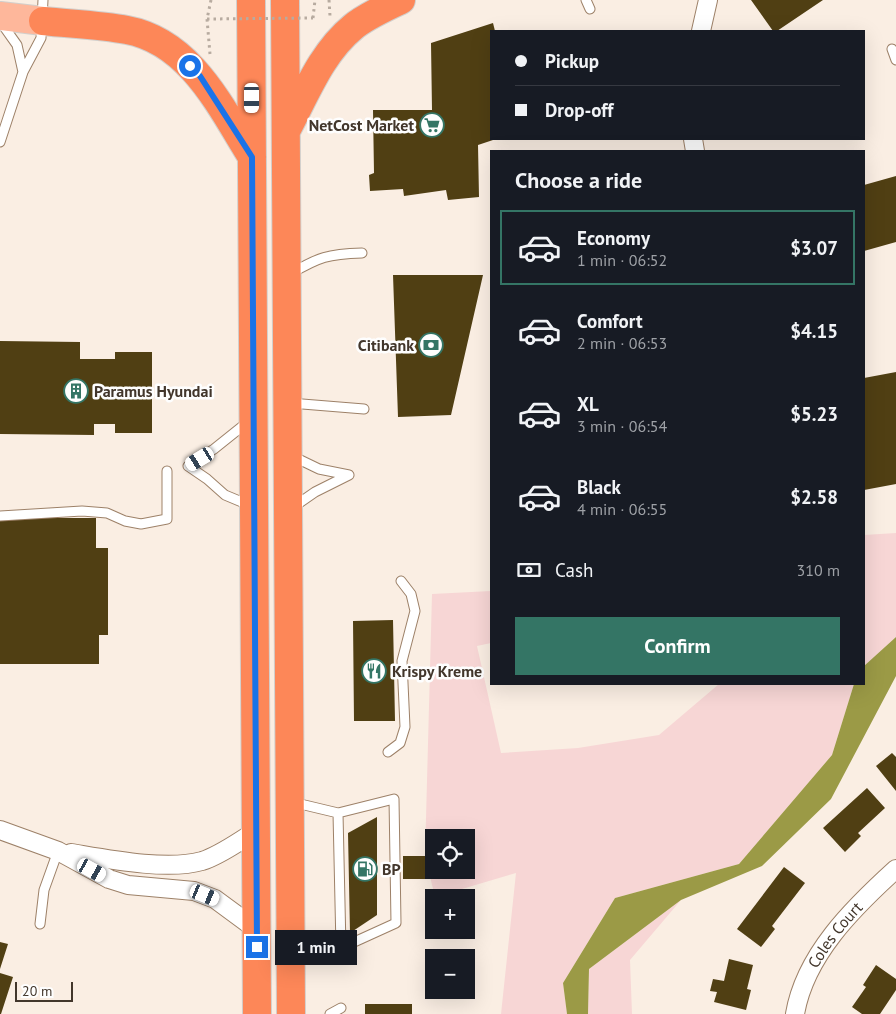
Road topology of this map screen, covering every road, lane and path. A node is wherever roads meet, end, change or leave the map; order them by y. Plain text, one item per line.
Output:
1 (211, 0) edge
2 (251, 0) edge
3 (285, 0) edge
4 (315, 0) edge
5 (401, 0) edge
6 (586, 0) edge
7 (708, 0) edge
8 (590, 9) dead end
9 (43, 10) edge
10 (0, 16) edge
11 (207, 19) junction
12 (0, 21) edge
13 (701, 30) edge
14 (892, 49) dead end
15 (210, 55) dead end
16 (896, 60) edge
17 (23, 72) junction
18 (285, 132) junction
19 (0, 142) edge
20 (252, 157) junction
21 (362, 253) dead end
22 (288, 276) junction
23 (287, 403) junction
24 (364, 409) dead end
25 (253, 418) junction
26 (288, 454) junction
27 (167, 470) dead end
28 (254, 507) junction
29 (288, 511) junction
30 (0, 516) edge
31 (401, 582) dead end
32 (388, 752) dead end
33 (290, 801) junction
34 (338, 813) junction
35 (0, 830) edge
36 (256, 830) junction
37 (58, 851) junction
38 (896, 869) edge
39 (40, 924) dead end
40 (257, 930) junction
41 (341, 948) junction
42 (291, 959) junction
43 (341, 1008) dead end
44 (257, 1014) edge
45 (291, 1014) edge
46 (330, 1014) edge
47 (795, 1014) edge

1 - 11 path
2 - 20 highway
3 - 18 highway
4 - 11 path, bridge
5 - 18 highway
6 - 8 lane
7 - 13 street
9 - 10 main road
9 - 17 lane
9 - 20 highway
11 - 15 path
12 - 17 lane
14 - 16 lane
17 - 19 lane
18 - 22 highway
20 - 25 highway
21 - 22 lane
22 - 23 highway
23 - 24 lane
23 - 26 highway
25 - 28 highway
25 - 28 lane
26 - 29 highway
26 - 29 lane
27 - 30 lane
28 - 36 highway
29 - 33 highway
31 - 32 lane
33 - 34 lane
33 - 42 highway
34 - 41 lane
34 - 41 lane
35 - 37 street
36 - 37 street
36 - 40 highway
37 - 39 lane
37 - 40 street
38 - 47 street, Coles Court
40 - 44 highway
41 - 42 lane
42 - 45 highway
43 - 46 lane

